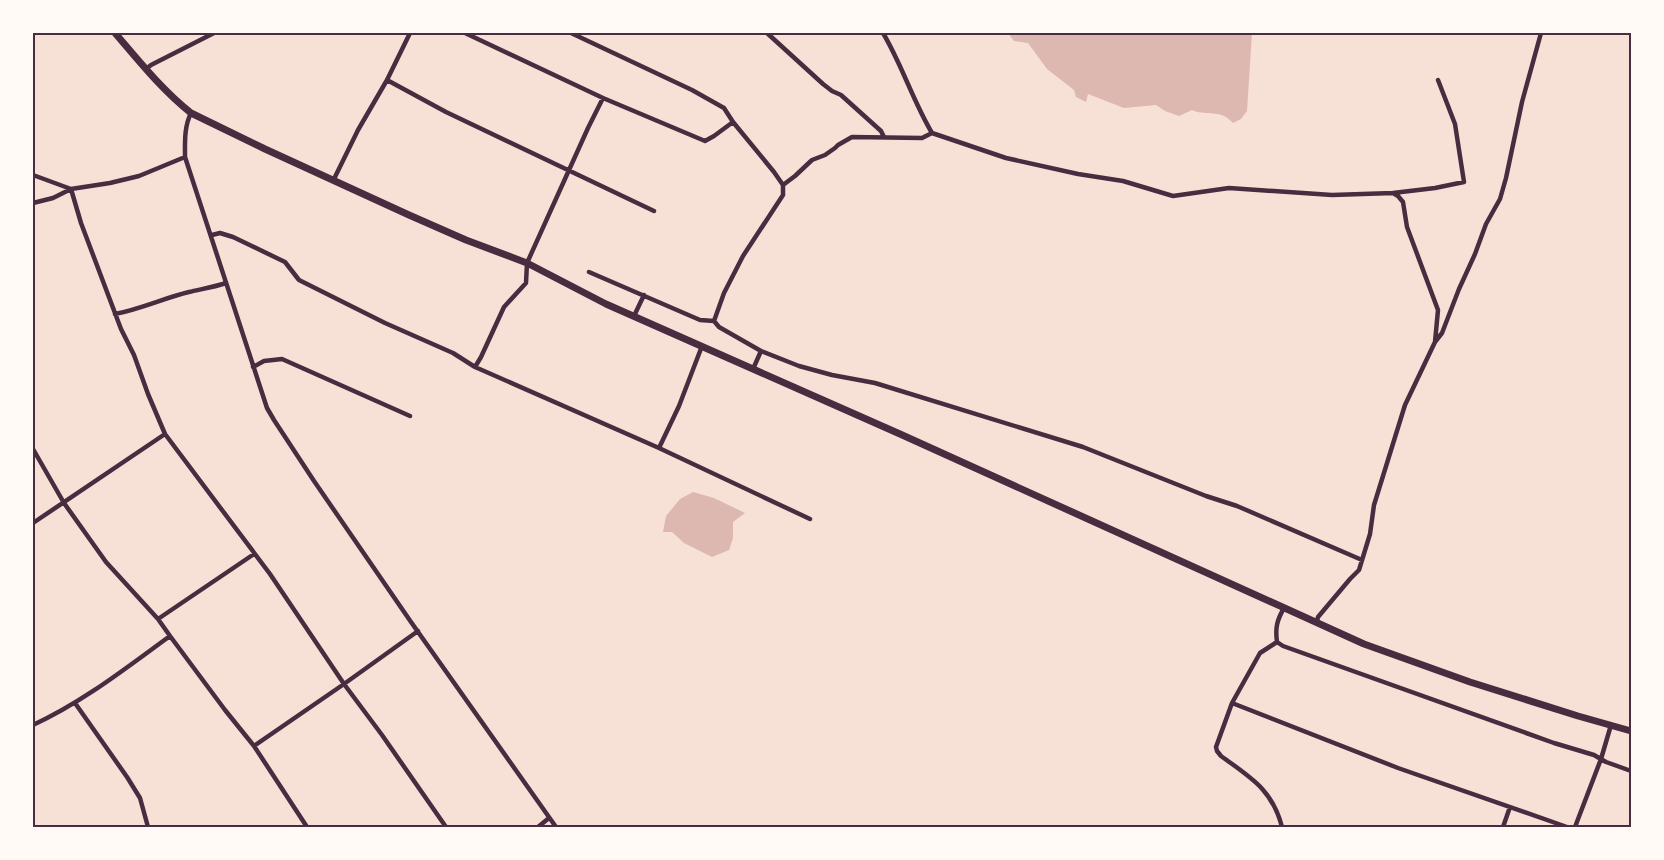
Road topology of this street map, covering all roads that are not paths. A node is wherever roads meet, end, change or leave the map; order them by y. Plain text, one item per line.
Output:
1 (115, 33) edge
2 (214, 33) edge
3 (410, 33) edge
4 (465, 33) edge
5 (571, 33) edge
6 (767, 33) edge
7 (883, 33) edge
8 (1541, 33) edge
9 (146, 69) junction
10 (387, 80) junction
11 (1438, 80) dead end
12 (603, 98) junction
13 (192, 113) junction
14 (733, 122) junction
15 (932, 133) junction
16 (884, 137) junction
17 (185, 157) junction
18 (568, 171) junction
19 (33, 175) edge
20 (333, 179) junction
21 (783, 185) junction
22 (71, 189) junction
23 (1394, 193) junction
24 (33, 203) edge
25 (654, 211) dead end
26 (212, 236) junction
27 (527, 263) junction
28 (589, 272) dead end
29 (226, 283) junction
30 (644, 296) junction
31 (115, 314) junction
32 (634, 316) junction
33 (714, 321) junction
34 (1435, 342) junction
35 (702, 346) junction
36 (761, 351) junction
37 (253, 367) junction
38 (475, 367) junction
39 (753, 370) junction
40 (410, 416) dead end
41 (165, 434) junction
42 (658, 448) junction
43 (33, 449) edge
44 (64, 503) junction
45 (810, 519) dead end
46 (33, 524) edge
47 (254, 554) junction
48 (1362, 560) junction
49 (1284, 608) junction
50 (158, 620) junction
51 (1317, 621) junction
52 (418, 631) junction
53 (170, 636) junction
54 (1277, 642) junction
55 (344, 684) junction
56 (75, 703) junction
57 (1232, 703) junction
58 (33, 725) edge
59 (1611, 725) junction
60 (1631, 730) edge
61 (254, 746) junction
62 (1601, 759) junction
63 (1631, 771) edge
64 (1510, 807) junction
65 (549, 818) junction
66 (303, 822) junction
67 (148, 827) edge
68 (296, 827) edge
69 (307, 827) edge
70 (446, 827) edge
71 (538, 827) edge
72 (556, 827) edge
73 (1282, 827) edge
74 (1503, 827) edge
75 (1567, 827) edge
76 (1575, 827) edge

1 - 9 main road
2 - 9 street
3 - 10 street
4 - 12 street
5 - 14 street
6 - 16 street
7 - 15 street
8 - 34 street
9 - 13 main road
10 - 18 street
10 - 20 street
11 - 23 street
12 - 14 street
12 - 18 street
13 - 17 street
13 - 20 main road
14 - 21 street
15 - 16 street
15 - 23 street
16 - 21 street
17 - 22 street
17 - 26 street
18 - 25 street
18 - 27 street
19 - 22 street
20 - 27 main road
21 - 33 street
22 - 24 street
22 - 31 street
23 - 34 street
26 - 29 street
26 - 38 street
27 - 32 main road
27 - 38 street
28 - 30 street
29 - 31 street
29 - 37 street
30 - 32 street
30 - 33 street
31 - 41 street
32 - 35 main road
33 - 36 street
34 - 48 street
35 - 39 main road
35 - 42 street
36 - 39 street
36 - 48 street
37 - 40 street
37 - 52 street
38 - 42 street
39 - 49 main road
41 - 44 street
41 - 47 street
42 - 45 street
43 - 44 street
44 - 46 street
44 - 50 street
47 - 50 street
47 - 55 street
48 - 51 street
49 - 51 main road
49 - 54 street
50 - 53 street
51 - 59 main road
52 - 55 street
52 - 65 street
53 - 56 street
53 - 61 street
54 - 57 street
54 - 62 street
55 - 61 street
55 - 70 street
56 - 58 street
56 - 67 street
57 - 64 street
57 - 73 street
59 - 60 main road
59 - 62 street
61 - 66 street
62 - 63 street
62 - 76 street
64 - 74 street
64 - 75 street
65 - 71 street
65 - 72 street
66 - 68 street
66 - 69 street

